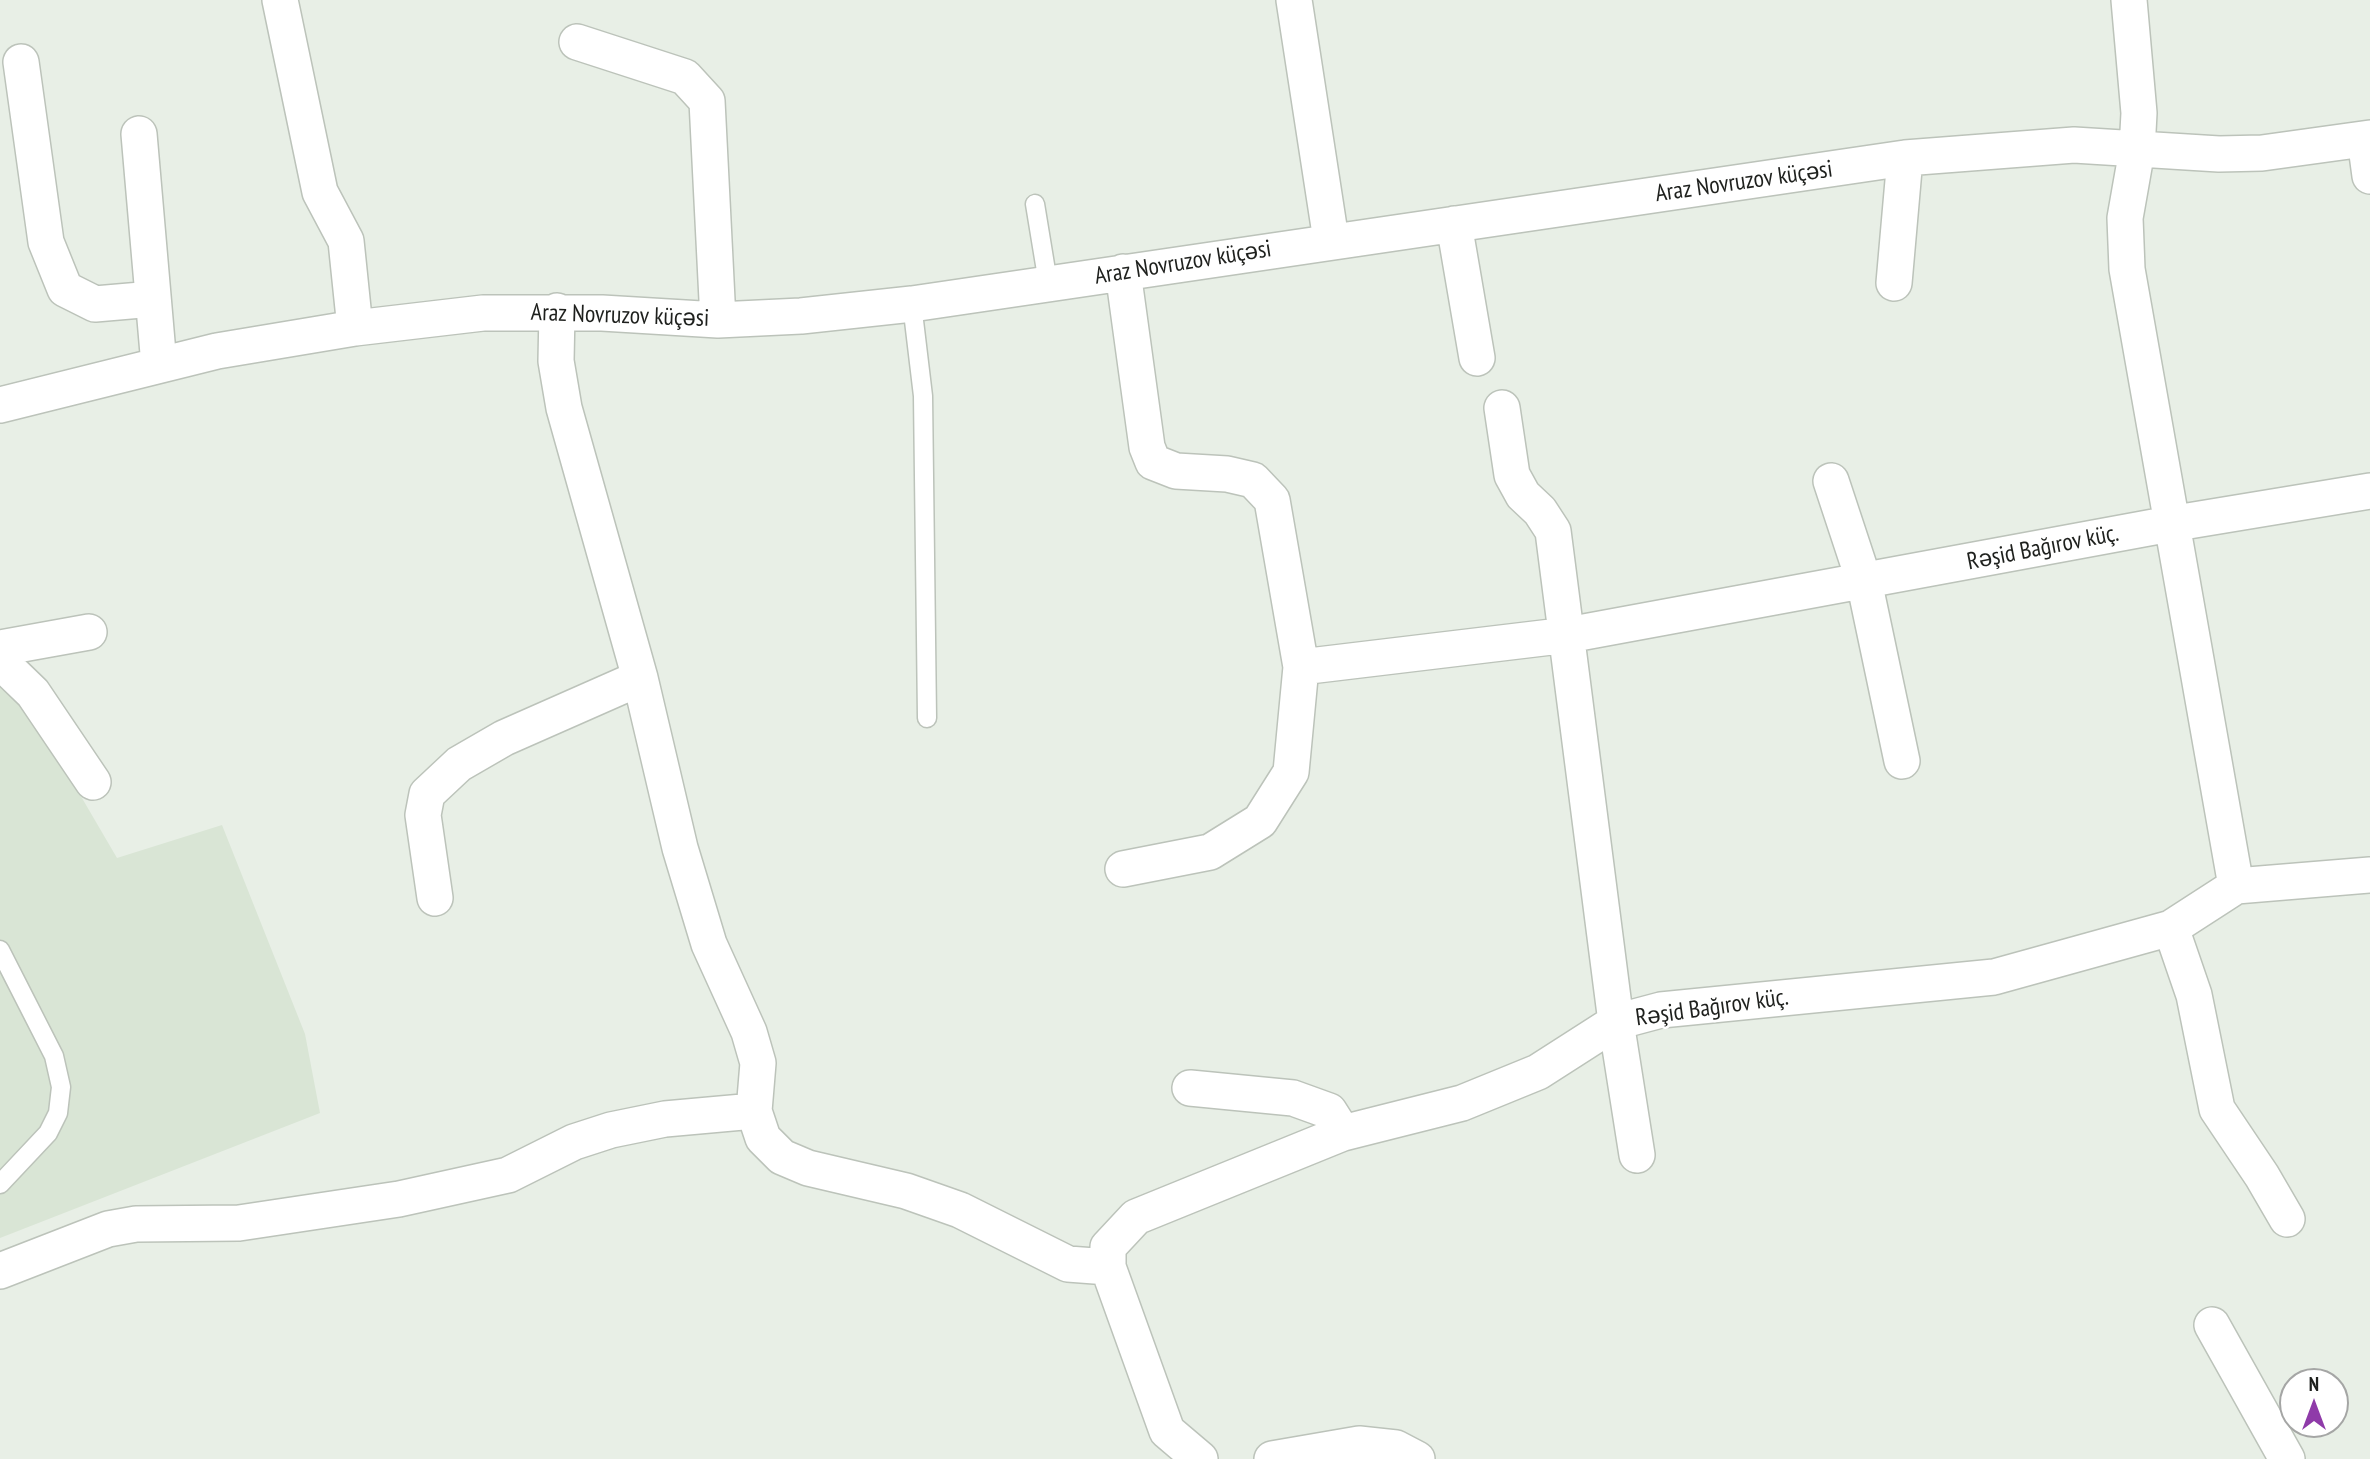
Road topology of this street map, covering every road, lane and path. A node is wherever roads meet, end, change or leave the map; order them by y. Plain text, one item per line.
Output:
1 (280, 0) edge
2 (1294, 0) edge
3 (2129, 0) edge
4 (577, 42) dead end
5 (21, 62) dead end
6 (139, 134) dead end
7 (2367, 138) edge
8 (2137, 150) junction
9 (1905, 158) junction
10 (2370, 176) edge
11 (1035, 204) dead end
12 (1454, 224) junction
13 (1331, 240) junction
14 (1123, 272) junction
15 (1048, 283) junction
16 (1894, 283) dead end
17 (153, 299) junction
18 (912, 304) junction
19 (557, 312) junction
20 (719, 320) junction
21 (355, 328) junction
22 (1476, 358) dead end
23 (159, 365) junction
24 (0, 405) edge
25 (1502, 408) dead end
26 (1831, 481) dead end
27 (2370, 491) edge
28 (2170, 524) junction
29 (1864, 581) junction
30 (89, 632) dead end
31 (1568, 635) junction
32 (0, 648) edge
33 (0, 661) edge
34 (1301, 667) junction
35 (640, 678) junction
36 (927, 718) dead end
37 (1902, 761) dead end
38 (93, 782) dead end
39 (1123, 869) dead end
40 (2370, 875) edge
41 (2236, 886) junction
42 (435, 898) dead end
43 (2171, 928) junction
44 (0, 950) edge
45 (1616, 1022) junction
46 (1190, 1088) dead end
47 (754, 1111) junction
48 (1343, 1133) junction
49 (1637, 1155) dead end
50 (0, 1184) edge
51 (2287, 1219) dead end
52 (1108, 1267) junction
53 (0, 1271) edge
54 (2212, 1325) dead end
55 (1165, 1445) edge
56 (1200, 1459) edge
57 (1272, 1459) edge
58 (1418, 1459) edge
59 (2287, 1459) edge

1 - 21 street
2 - 13 street
3 - 8 street
4 - 20 street
5 - 17 street
6 - 17 street
7 - 8 street, Araz Novruzov küçəsi
7 - 10 street
8 - 9 street, Araz Novruzov küçəsi
8 - 28 street
9 - 12 street, Araz Novruzov küçəsi
9 - 16 street
11 - 15 lane
12 - 13 street, Araz Novruzov küçəsi
12 - 22 street
13 - 14 street, Araz Novruzov küçəsi
14 - 15 street, Araz Novruzov küçəsi
14 - 34 street
15 - 18 street, Araz Novruzov küçəsi
17 - 23 street
18 - 20 street, Araz Novruzov küçəsi
18 - 36 lane
19 - 20 street, Araz Novruzov küçəsi
19 - 21 street, Araz Novruzov küçəsi
19 - 35 street
21 - 23 street, Araz Novruzov küçəsi
23 - 24 street, Araz Novruzov küçəsi
25 - 31 street
26 - 29 street
27 - 28 street, Rəşid Bağırov küç.
28 - 29 street, Rəşid Bağırov küç.
28 - 41 street
29 - 31 street, Rəşid Bağırov küç.
29 - 37 street
30 - 32 street
31 - 34 street, Rəşid Bağırov küç.
31 - 45 street
33 - 38 street
34 - 39 street
35 - 42 street
35 - 47 street
40 - 41 street, Rəşid Bağırov küç.
41 - 43 street, Rəşid Bağırov küç.
43 - 45 street, Rəşid Bağırov küç.
43 - 51 street
44 - 50 lane
45 - 48 street, Rəşid Bağırov küç.
45 - 49 street
46 - 48 street
47 - 52 street
47 - 53 street
48 - 52 street, Rəşid Bağırov küç.
52 - 55 street
54 - 59 street
55 - 56 street
57 - 58 street

